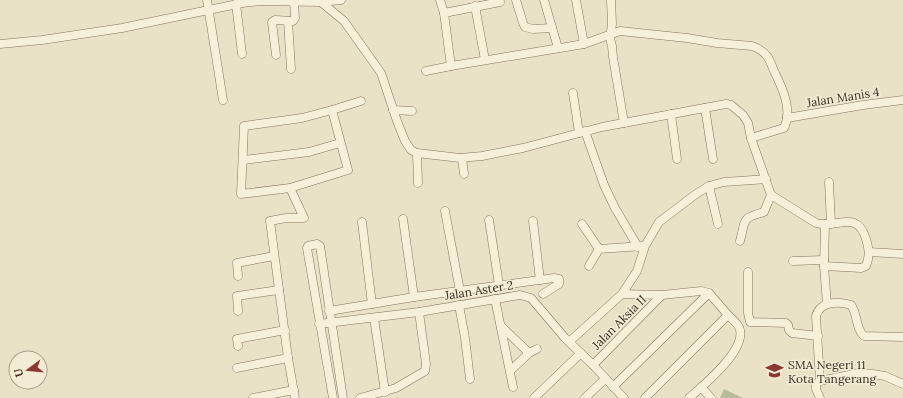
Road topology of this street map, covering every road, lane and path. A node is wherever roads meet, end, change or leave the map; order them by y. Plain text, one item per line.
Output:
1 (207, 0) edge
2 (341, 0) edge
3 (440, 0) edge
4 (516, 0) edge
5 (544, 0) edge
6 (576, 0) edge
7 (612, 0) edge
8 (294, 1) edge
9 (326, 1) edge
10 (500, 2) dead end
11 (236, 4) junction
12 (475, 6) junction
13 (208, 10) junction
14 (444, 13) junction
15 (288, 21) junction
16 (552, 28) junction
17 (611, 40) junction
18 (0, 44) edge
19 (584, 44) junction
20 (558, 48) junction
21 (242, 54) dead end
22 (276, 55) dead end
23 (485, 60) junction
24 (451, 66) junction
25 (291, 70) dead end
26 (426, 71) dead end
27 (573, 93) dead end
28 (223, 100) dead end
29 (903, 100) edge
30 (361, 101) dead end
31 (705, 108) junction
32 (332, 110) junction
33 (393, 110) junction
34 (412, 111) dead end
35 (671, 114) junction
36 (787, 118) junction
37 (624, 123) junction
38 (582, 132) junction
39 (751, 138) junction
40 (340, 143) junction
41 (417, 154) junction
42 (462, 158) junction
43 (677, 159) dead end
44 (712, 159) dead end
45 (243, 160) junction
46 (464, 174) dead end
47 (766, 179) junction
48 (829, 182) dead end
49 (418, 183) dead end
50 (709, 186) junction
51 (290, 188) junction
52 (771, 195) junction
53 (445, 211) dead end
54 (403, 219) dead end
55 (489, 220) dead end
56 (533, 221) dead end
57 (362, 222) dead end
58 (582, 224) dead end
59 (718, 224) dead end
60 (828, 224) junction
61 (740, 241) dead end
62 (641, 246) junction
63 (599, 249) junction
64 (870, 252) junction
65 (903, 254) edge
66 (274, 256) junction
67 (793, 261) dead end
68 (824, 263) junction
69 (589, 266) dead end
70 (748, 272) dead end
71 (238, 276) dead end
72 (540, 280) junction
73 (499, 285) junction
74 (279, 290) junction
75 (460, 291) junction
76 (709, 293) junction
77 (543, 294) dead end
78 (622, 294) junction
79 (662, 295) junction
80 (414, 297) junction
81 (495, 299) junction
82 (372, 304) junction
83 (459, 304) junction
84 (827, 304) junction
85 (238, 311) dead end
86 (329, 311) junction
87 (420, 312) junction
88 (727, 317) junction
89 (374, 318) junction
90 (331, 323) junction
91 (319, 324) junction
92 (501, 326) junction
93 (285, 330) junction
94 (818, 336) junction
95 (903, 337) edge
96 (569, 342) junction
97 (238, 346) dead end
98 (537, 349) dead end
99 (529, 353) junction
100 (581, 353) junction
101 (288, 358) junction
102 (593, 365) junction
103 (237, 368) dead end
104 (510, 371) junction
105 (470, 379) dead end
106 (605, 379) junction
107 (820, 381) junction
108 (903, 384) edge
109 (513, 387) dead end
110 (613, 387) junction
111 (701, 387) junction
112 (385, 392) junction
113 (294, 394) edge
114 (253, 398) edge
115 (332, 398) edge
116 (342, 398) edge
117 (360, 398) edge
118 (534, 398) edge
119 (585, 398) edge
120 (624, 398) edge
121 (645, 398) edge
122 (689, 398) edge
123 (711, 398) edge
124 (820, 398) edge

1 - 13 street
2 - 9 street
3 - 14 street
4 - 16 street
5 - 16 street
6 - 19 street
7 - 17 street
8 - 9 street
8 - 11 street
8 - 15 street
9 - 33 street
10 - 12 street
11 - 13 street
11 - 21 street
12 - 14 street
12 - 23 street
13 - 18 street
13 - 28 street
14 - 24 street
15 - 22 street
15 - 25 street
16 - 20 street
17 - 19 street
17 - 36 street
17 - 37 street
19 - 20 street
20 - 23 street
23 - 24 street
24 - 26 street
27 - 38 street
29 - 36 street, Jalan Manis 4
30 - 32 street
31 - 35 street
31 - 39 street
31 - 44 street
32 - 40 street
32 - 45 street
33 - 34 street
33 - 41 street
35 - 37 street
35 - 43 street
36 - 39 street
37 - 38 street
38 - 42 street
38 - 62 street
39 - 47 street
40 - 45 street
40 - 51 street
41 - 42 street
41 - 49 street
42 - 46 street
45 - 51 street
47 - 50 street
47 - 52 street
48 - 60 street
50 - 59 street
50 - 62 street
51 - 66 street
52 - 60 street
52 - 61 street
53 - 75 street
54 - 80 street
55 - 73 street
56 - 72 street
57 - 82 street
58 - 63 street
60 - 64 street
60 - 68 street
62 - 63 street
62 - 78 street
63 - 69 street
64 - 65 street
64 - 68 street
66 - 71 street
66 - 74 street
67 - 68 street
68 - 84 street
70 - 94 street
72 - 73 street
72 - 77 street
73 - 75 street
74 - 85 street
74 - 93 street
75 - 80 street
76 - 79 street
76 - 88 street
76 - 110 street
78 - 79 street
78 - 96 street
79 - 102 street, Jalan Aksia II
80 - 82 street
81 - 83 street, Jalan Aster 2
81 - 92 street
81 - 96 street, Jalan Aster 2
82 - 86 street
83 - 87 street, Jalan Aster 2
83 - 105 street
84 - 94 street
84 - 95 street
86 - 90 street
86 - 91 street
87 - 89 street, Jalan Aster 2
87 - 112 street
88 - 111 street
88 - 121 street
89 - 90 street, Jalan Aster 2
89 - 112 street
90 - 91 street, Jalan Aster 2
90 - 116 street
91 - 115 street
92 - 99 street
92 - 104 street
93 - 97 street
93 - 101 street
94 - 107 street
96 - 100 street, Jalan Aster 2
98 - 99 street
99 - 104 street
100 - 102 street, Jalan Aster 2
100 - 118 street
101 - 103 street
101 - 113 street
102 - 106 street, Jalan Aster 2
104 - 109 street
106 - 110 street, Jalan Aster 2
106 - 119 street
107 - 108 street
107 - 124 street
110 - 120 street, Jalan Aster 2
111 - 122 street
111 - 123 street
112 - 117 street
113 - 114 street

